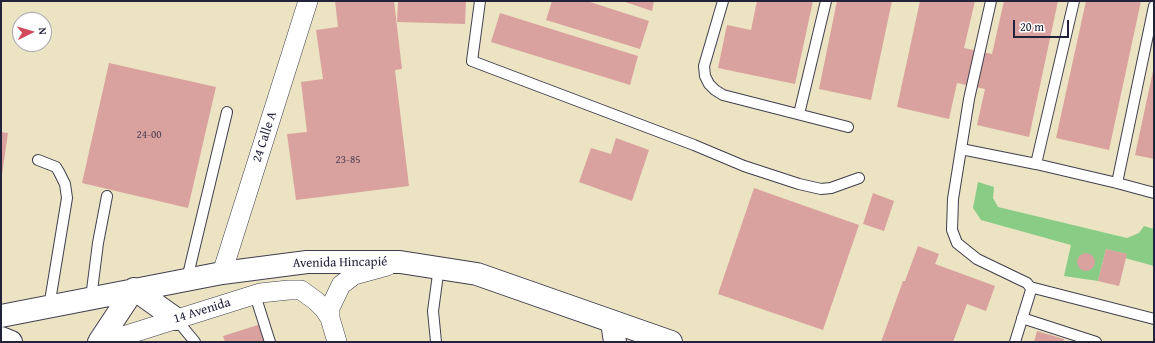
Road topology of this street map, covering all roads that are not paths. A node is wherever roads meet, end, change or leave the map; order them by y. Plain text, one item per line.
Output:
1 (308, 1) edge
2 (480, 1) edge
3 (723, 1) edge
4 (826, 1) edge
5 (991, 1) edge
6 (1074, 1) edge
7 (1154, 6) edge
8 (227, 112) dead end
9 (799, 114) junction
10 (848, 127) dead end
11 (961, 149) junction
12 (38, 160) dead end
13 (1036, 164) junction
14 (859, 178) dead end
15 (1118, 183) junction
16 (1154, 194) edge
17 (107, 196) dead end
18 (400, 262) junction
19 (439, 267) junction
20 (222, 273) junction
21 (187, 279) junction
22 (1030, 287) junction
23 (134, 289) junction
24 (255, 295) junction
25 (91, 298) junction
26 (49, 307) junction
27 (1, 316) edge
28 (330, 318) junction
29 (1022, 318) junction
30 (176, 319) junction
31 (1154, 319) edge
32 (613, 332) edge
33 (1, 338) edge
34 (666, 341) edge
35 (10, 342) edge
36 (99, 342) edge
37 (104, 342) edge
38 (195, 342) edge
39 (270, 342) edge
40 (337, 342) edge
41 (436, 342) edge
42 (1015, 342) edge
43 (1096, 342) edge

1 - 20 street, 24 Calle A
2 - 14 lane
3 - 9 lane
4 - 9 lane
5 - 11 lane
6 - 13 lane
7 - 15 lane
8 - 21 lane
9 - 10 lane
11 - 13 lane
11 - 22 lane
12 - 26 lane
13 - 15 lane
15 - 16 lane
17 - 25 lane
18 - 19 main road, Avenida Hincapié
18 - 20 main road, Avenida Hincapié
18 - 28 street
19 - 32 main road, Avenida Hincapié
19 - 41 lane
20 - 21 main road, Avenida Hincapié
21 - 23 main road, Avenida Hincapié
22 - 29 lane
22 - 31 lane
23 - 25 main road, Avenida Hincapié
23 - 30 main road
23 - 36 main road
24 - 28 street, 14 Avenida
24 - 30 street, 14 Avenida
24 - 39 lane
25 - 26 main road, Avenida Hincapié
26 - 27 main road, Avenida Hincapié
28 - 40 street
29 - 42 lane
29 - 43 lane
30 - 37 street, 14 Avenida
30 - 38 lane
32 - 34 main road, Avenida Hincapié
33 - 35 main road

